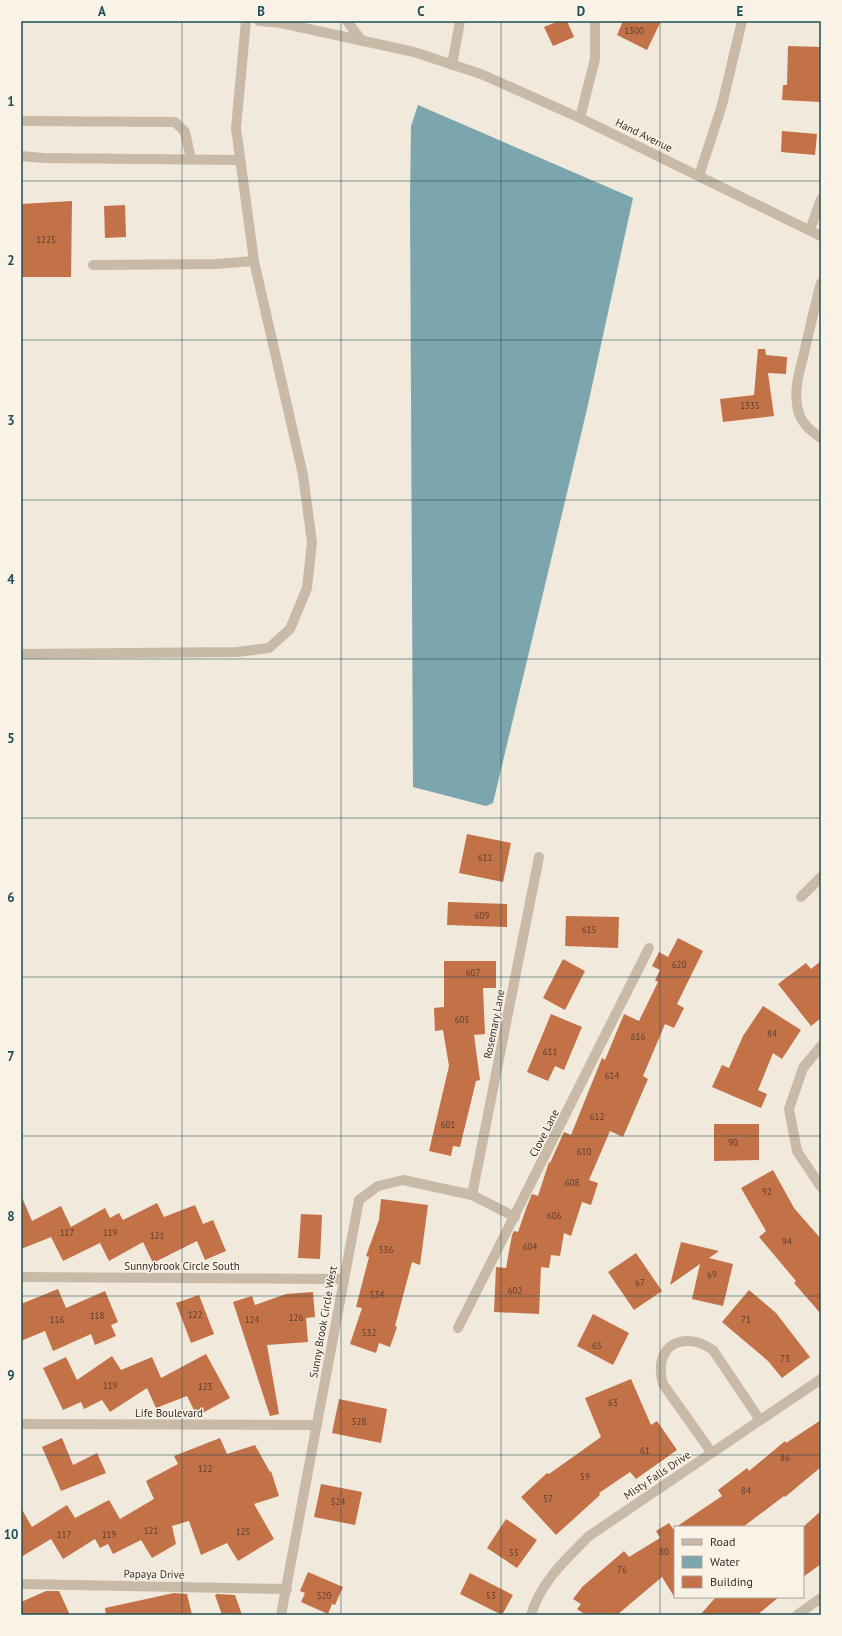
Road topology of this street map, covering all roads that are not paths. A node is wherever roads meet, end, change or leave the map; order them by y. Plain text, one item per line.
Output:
1 (246, 21) edge
2 (259, 21) edge
3 (347, 21) edge
4 (460, 21) edge
5 (595, 21) edge
6 (742, 21) edge
7 (362, 41) junction
8 (452, 64) junction
9 (580, 118) junction
10 (21, 121) edge
11 (21, 156) edge
12 (191, 159) junction
13 (240, 160) junction
14 (699, 176) junction
15 (821, 200) edge
16 (810, 230) junction
17 (821, 236) edge
18 (254, 261) junction
19 (93, 265) dead end
20 (821, 283) edge
21 (821, 438) edge
22 (21, 654) edge
23 (539, 857) dead end
24 (821, 877) edge
25 (801, 897) dead end
26 (650, 948) dead end
27 (821, 1046) edge
28 (821, 1187) edge
29 (472, 1195) junction
30 (515, 1217) junction
31 (21, 1277) edge
32 (343, 1279) junction
33 (458, 1328) dead end
34 (821, 1379) edge
35 (760, 1420) junction
36 (21, 1424) edge
37 (317, 1425) junction
38 (712, 1453) junction
39 (21, 1584) edge
40 (287, 1589) junction
41 (821, 1598) edge
42 (281, 1615) edge
43 (531, 1615) edge
44 (797, 1615) edge

1 - 13 street
2 - 7 street, Hand Avenue
3 - 7 street
4 - 8 street
5 - 9 street
6 - 14 street
7 - 8 street, Hand Avenue
8 - 9 street, Hand Avenue
9 - 14 street, Hand Avenue
10 - 12 street
11 - 12 street
12 - 13 street
13 - 18 street
14 - 16 street, Hand Avenue
15 - 16 street
16 - 17 street, Hand Avenue
18 - 19 street
18 - 22 street
20 - 21 street
23 - 29 street, Rosemary Lane
24 - 25 street
26 - 30 street, Clove Lane
27 - 28 street
29 - 30 street, Sunny Brook Circle West
29 - 32 street, Sunny Brook Circle West
30 - 33 street, Clove Lane
31 - 32 street, Sunnybrook Circle South
32 - 37 street, Sunny Brook Circle West
34 - 35 street, Misty Falls Drive
35 - 38 street, Misty Falls Drive
35 - 38 street
36 - 37 street, Life Boulevard
37 - 40 street, Sunny Brook Circle West
38 - 43 street, Misty Falls Drive
39 - 40 street, Papaya Drive
40 - 42 street, Sunny Brook Circle West
41 - 44 street

